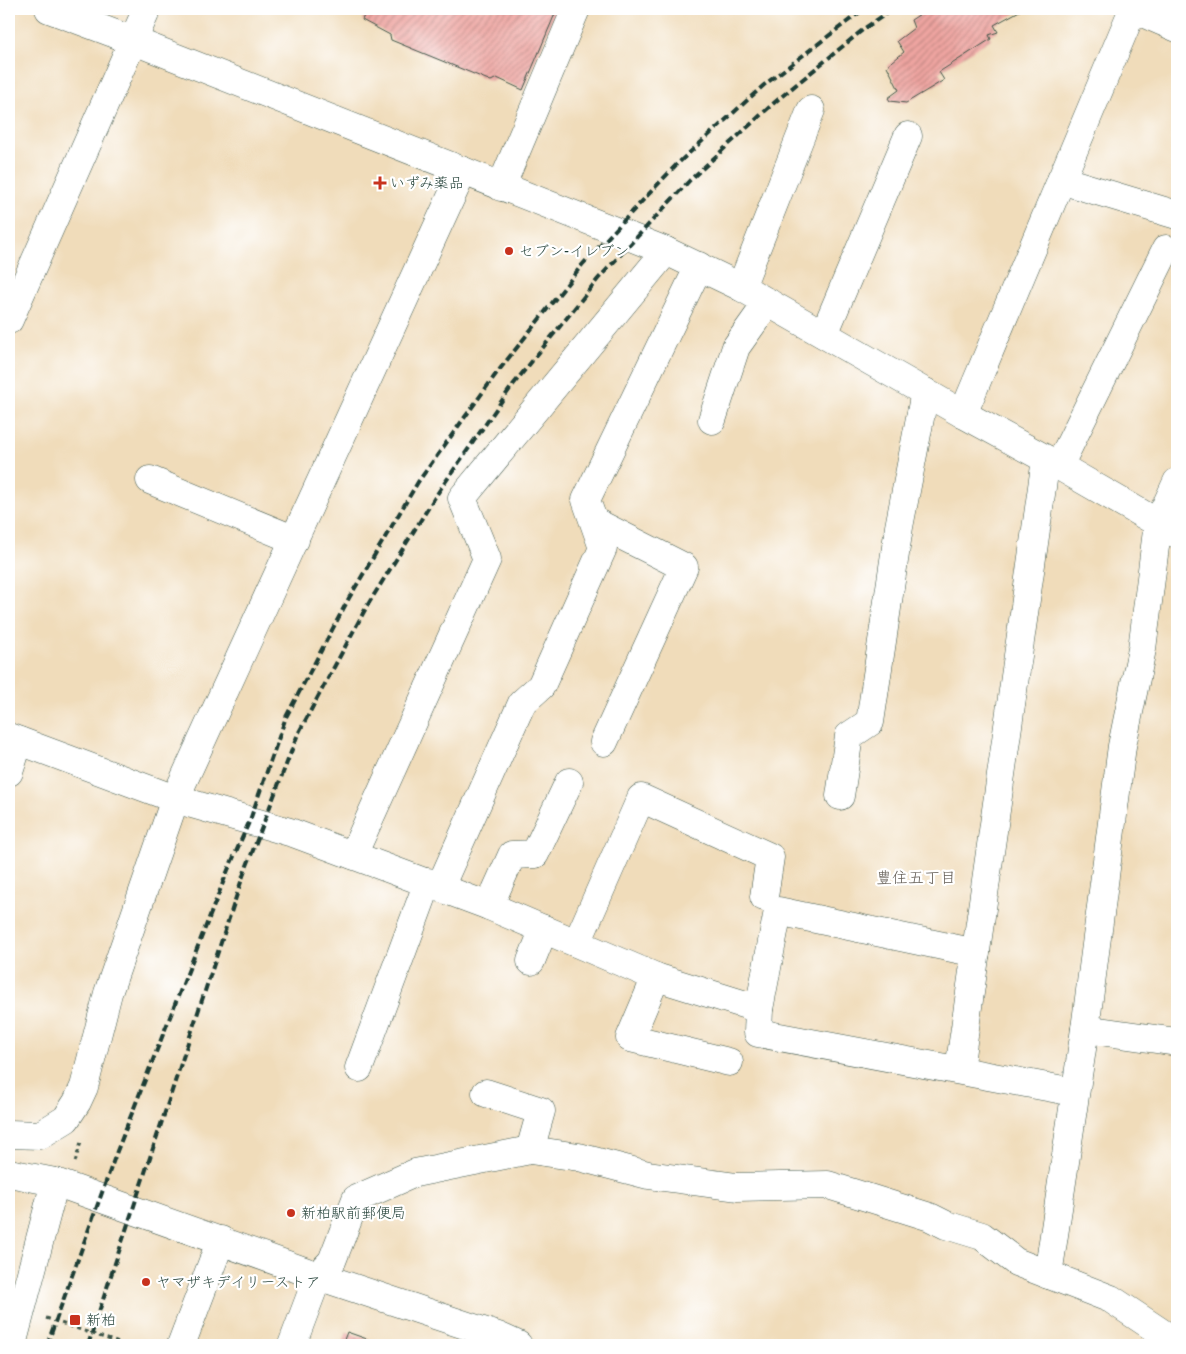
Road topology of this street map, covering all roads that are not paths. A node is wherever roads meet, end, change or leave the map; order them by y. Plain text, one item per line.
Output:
1 (49, 9) edge
2 (147, 9) edge
3 (576, 9) edge
4 (1133, 9) edge
5 (1177, 28) edge
6 (134, 41) junction
7 (812, 110) dead end
8 (908, 136) dead end
9 (463, 171) junction
10 (1061, 180) junction
11 (501, 187) junction
12 (1177, 215) edge
13 (1166, 249) dead end
14 (666, 251) junction
15 (699, 266) junction
16 (741, 287) junction
17 (768, 302) junction
18 (9, 320) edge
19 (824, 334) junction
20 (925, 392) junction
21 (963, 414) junction
22 (712, 420) dead end
23 (1053, 462) junction
24 (150, 480) dead end
25 (1177, 482) edge
26 (595, 522) junction
27 (1167, 529) edge
28 (295, 540) junction
29 (14, 739) edge
30 (604, 742) dead end
31 (9, 772) edge
32 (569, 782) dead end
33 (840, 796) dead end
34 (176, 799) junction
35 (353, 855) junction
36 (434, 884) junction
37 (764, 897) dead end
38 (489, 906) junction
39 (544, 929) junction
40 (577, 943) junction
41 (976, 953) junction
42 (531, 961) dead end
43 (656, 977) junction
44 (759, 1009) junction
45 (1085, 1029) junction
46 (1177, 1042) edge
47 (729, 1062) dead end
48 (359, 1068) dead end
49 (959, 1070) junction
50 (1074, 1092) junction
51 (486, 1094) dead end
52 (9, 1134) edge
53 (530, 1150) junction
54 (9, 1173) edge
55 (55, 1182) junction
56 (221, 1240) junction
57 (1048, 1275) junction
58 (318, 1276) junction
59 (19, 1280) edge
60 (1177, 1343) edge
61 (12, 1345) edge
62 (181, 1345) edge
63 (292, 1345) edge
64 (518, 1345) edge

1 - 6 street
2 - 6 street
3 - 11 street
4 - 5 street
4 - 10 street
6 - 9 street
6 - 18 street
7 - 16 street
8 - 19 street
9 - 11 street
9 - 28 street
10 - 12 street
10 - 21 street
11 - 14 street
13 - 23 street
14 - 15 street
14 - 35 street
15 - 16 street
15 - 26 street
16 - 17 street
17 - 19 street
17 - 22 street
19 - 20 street
20 - 21 street
20 - 33 street
21 - 23 street
23 - 27 street
23 - 41 street
24 - 28 street
25 - 27 street
26 - 30 street
26 - 36 street
27 - 45 street
28 - 34 street
29 - 31 street
29 - 34 street
32 - 38 street
34 - 35 street
34 - 52 street
35 - 36 street
36 - 38 street
36 - 48 street
37 - 40 street
38 - 39 street
39 - 40 street
39 - 42 street
40 - 43 street
41 - 44 street
41 - 49 street
43 - 44 street
43 - 47 street
44 - 49 street
45 - 46 street
45 - 50 street
49 - 50 street
50 - 57 street
51 - 53 street
53 - 57 street
53 - 58 street
54 - 55 street
55 - 56 street
55 - 59 street
56 - 58 street
56 - 62 street
57 - 60 street
58 - 63 street
58 - 64 street
59 - 61 street

